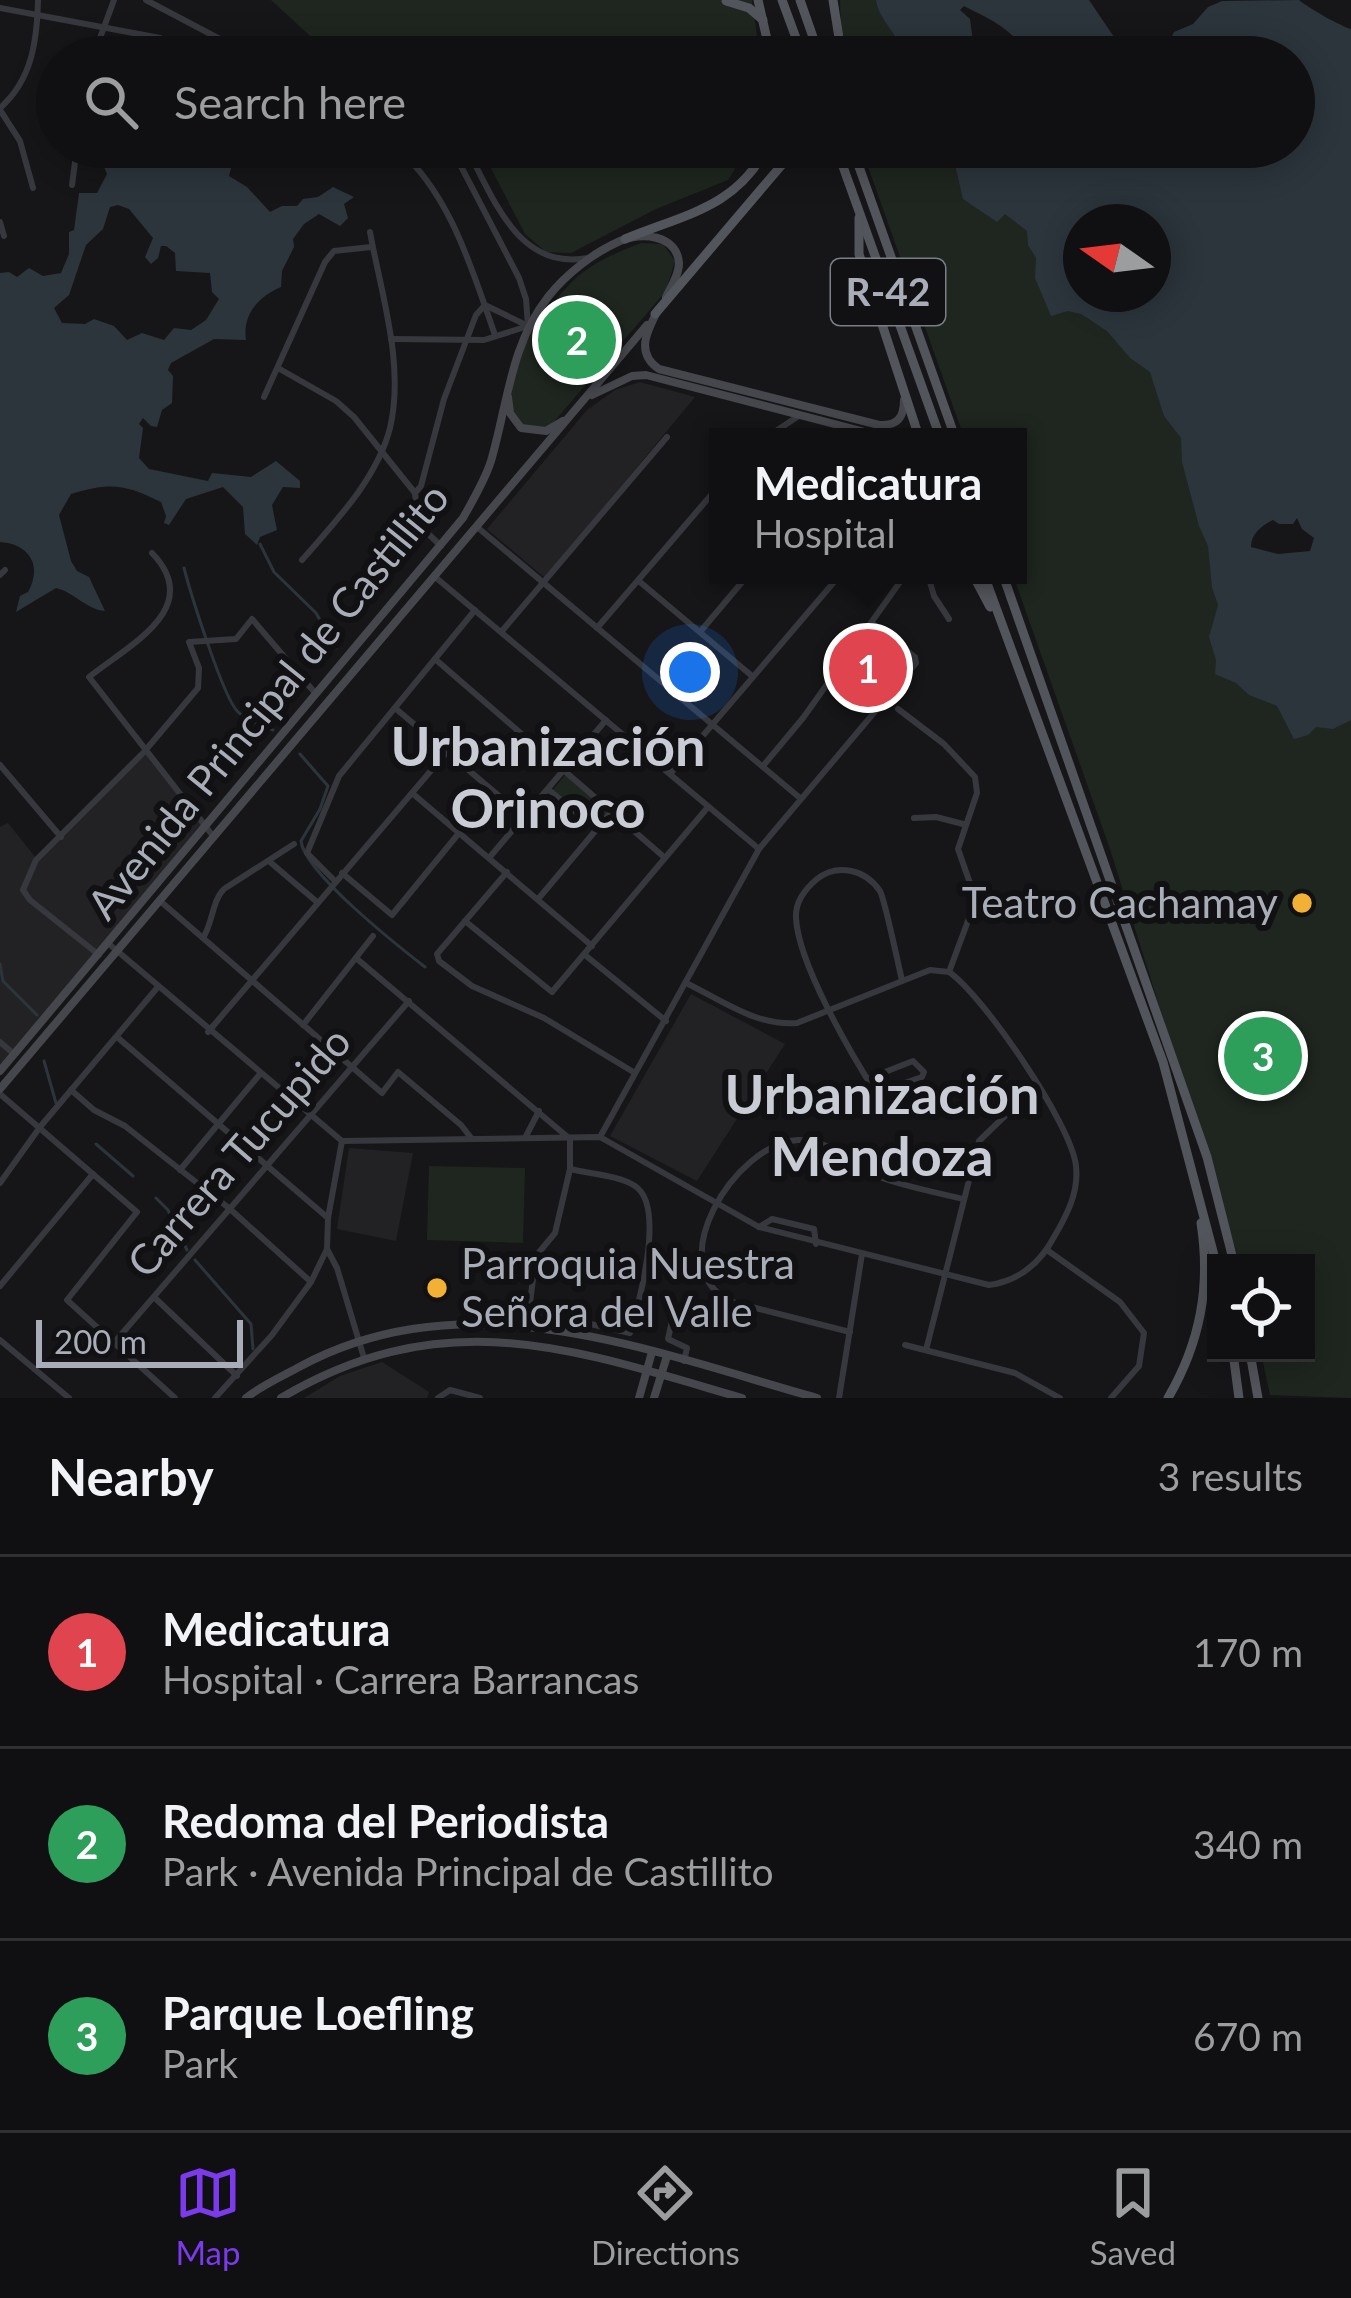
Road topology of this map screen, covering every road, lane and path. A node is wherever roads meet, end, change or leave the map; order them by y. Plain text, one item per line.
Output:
1 (38, 0) edge
2 (114, 0) edge
3 (146, 0) edge
4 (728, 0) edge
5 (758, 0) edge
6 (782, 0) edge
7 (800, 0) edge
8 (832, 0) edge
9 (0, 8) edge
10 (38, 15) junction
11 (763, 20) junction
12 (103, 24) junction
13 (99, 36) edge
14 (152, 36) edge
15 (214, 36) edge
16 (766, 36) edge
17 (795, 36) edge
18 (813, 36) edge
19 (838, 36) edge
20 (0, 109) edge
21 (74, 168) edge
22 (416, 168) edge
23 (462, 168) edge
24 (479, 168) edge
25 (754, 168) edge
26 (780, 168) edge
27 (843, 168) edge
28 (859, 168) edge
29 (72, 185) dead end
30 (32, 188) dead end
31 (859, 212) junction
32 (0, 222) edge
33 (370, 232) dead end
34 (4, 236) dead end
35 (625, 239) junction
36 (373, 247) junction
37 (592, 258) junction
38 (485, 305) junction
39 (656, 314) junction
40 (528, 326) junction
41 (495, 335) junction
42 (391, 338) junction
43 (465, 340) junction
44 (278, 368) junction
45 (508, 383) junction
46 (903, 386) junction
47 (263, 397) dead end
48 (584, 401) junction
49 (803, 413) junction
50 (780, 428) edge
51 (839, 428) edge
52 (916, 428) edge
53 (937, 428) edge
54 (952, 428) edge
55 (667, 437) dead end
56 (381, 452) junction
57 (415, 493) junction
58 (709, 498) edge
59 (476, 526) junction
60 (441, 546) junction
61 (152, 553) dead end
62 (302, 560) dead end
63 (434, 576) junction
64 (640, 582) junction
65 (544, 584) junction
66 (740, 584) edge
67 (832, 584) edge
68 (899, 584) edge
69 (931, 584) edge
70 (978, 584) edge
71 (987, 584) edge
72 (1006, 584) edge
73 (475, 610) junction
74 (996, 617) junction
75 (949, 619) dead end
76 (872, 622) junction
77 (597, 628) junction
78 (502, 631) junction
79 (700, 632) junction
80 (435, 659) junction
81 (753, 677) junction
82 (317, 695) junction
83 (395, 708) junction
84 (898, 709) dead end
85 (606, 720) junction
86 (713, 722) junction
87 (144, 752) junction
88 (446, 752) junction
89 (0, 765) edge
90 (763, 766) junction
91 (565, 770) junction
92 (670, 774) junction
93 (549, 790) junction
94 (412, 792) junction
95 (800, 798) junction
96 (708, 807) junction
97 (612, 811) junction
98 (524, 817) junction
99 (914, 818) dead end
100 (964, 825) junction
101 (206, 827) junction
102 (596, 830) junction
103 (459, 832) junction
104 (213, 836) junction
105 (61, 837) junction
106 (294, 844) dead end
107 (759, 849) junction
108 (664, 856) junction
109 (489, 858) junction
110 (270, 862) junction
111 (507, 872) junction
112 (342, 873) junction
113 (333, 883) junction
114 (538, 898) junction
115 (159, 900) junction
116 (317, 902) junction
117 (465, 921) junction
118 (373, 936) dead end
119 (203, 938) junction
120 (592, 946) junction
121 (112, 947) junction
122 (99, 955) junction
123 (585, 955) junction
124 (356, 958) junction
125 (949, 971) junction
126 (902, 980) junction
127 (250, 982) junction
128 (688, 984) junction
129 (158, 988) junction
130 (410, 1000) junction
131 (829, 1011) junction
132 (666, 1021) junction
133 (303, 1025) junction
134 (208, 1032) junction
135 (117, 1037) junction
136 (0, 1042) edge
137 (14, 1054) junction
138 (351, 1067) junction
139 (0, 1071) edge
140 (635, 1073) junction
141 (260, 1074) junction
142 (867, 1079) junction
143 (71, 1090) junction
144 (0, 1092) edge
145 (1043, 1095) junction
146 (539, 1111) junction
147 (310, 1115) junction
148 (218, 1123) junction
149 (40, 1127) junction
150 (600, 1137) junction
151 (525, 1138) junction
152 (570, 1138) junction
153 (472, 1139) junction
154 (342, 1142) junction
155 (267, 1168) junction
156 (570, 1169) junction
157 (180, 1170) junction
158 (93, 1174) junction
159 (1195, 1182) junction
160 (0, 1183) edge
161 (964, 1198) junction
162 (720, 1204) junction
163 (230, 1209) junction
164 (328, 1218) junction
165 (759, 1227) junction
166 (816, 1244) junction
167 (327, 1249) junction
168 (1048, 1250) junction
169 (862, 1254) junction
170 (1214, 1254) edge
171 (1232, 1254) edge
172 (946, 1273) junction
173 (311, 1282) junction
174 (0, 1286) edge
175 (154, 1297) junction
176 (674, 1312) dead end
177 (850, 1332) junction
178 (0, 1340) edge
179 (360, 1340) junction
180 (113, 1344) junction
181 (905, 1345) dead end
182 (926, 1350) junction
183 (652, 1352) junction
184 (667, 1356) junction
185 (364, 1358) junction
186 (684, 1361) junction
187 (1234, 1362) edge
188 (1252, 1362) edge
189 (646, 1372) junction
190 (237, 1376) junction
191 (660, 1376) junction
192 (439, 1396) edge
193 (69, 1398) edge
194 (175, 1398) edge
195 (215, 1398) edge
196 (246, 1398) edge
197 (281, 1398) edge
198 (480, 1398) edge
199 (639, 1398) edge
200 (654, 1398) edge
201 (742, 1398) edge
202 (817, 1398) edge
203 (839, 1398) edge
204 (1060, 1398) edge
205 (1111, 1398) edge
206 (1168, 1398) edge
207 (1239, 1398) edge
208 (1258, 1398) edge

1 - 10 street
2 - 12 street
3 - 15 street
4 - 11 main road
5 - 11 main road
6 - 17 main road
7 - 18 main road
8 - 19 main road
9 - 10 street
10 - 12 street
10 - 20 street
11 - 16 main road
12 - 13 street
12 - 14 street
20 - 30 street
21 - 29 street
22 - 38 street
23 - 40 street
24 - 37 street
25 - 35 main road
26 - 39 main road
27 - 31 main road, R-42
28 - 54 main road, R-42
31 - 46 main road, R-42
31 - 53 main road, R-42
32 - 34 street
33 - 36 street
35 - 37 main road, Avenida Principal de Castillito
35 - 39 main road
36 - 42 street
36 - 44 street
37 - 40 main road, Avenida Principal de Castillito
38 - 40 street
38 - 41 street
38 - 43 street
39 - 46 main road
39 - 48 main road, Avenida Principal de Castillito
40 - 41 street
40 - 45 main road, Avenida Principal de Castillito
41 - 43 street
42 - 43 street
42 - 56 street
43 - 57 street
44 - 47 street
44 - 56 street
45 - 48 main road
45 - 60 main road, Avenida Principal de Castillito
46 - 52 main road, R-42
48 - 49 main road
48 - 59 main road, Avenida Principal de Castillito
49 - 50 street
49 - 51 main road
55 - 65 street
56 - 57 street
56 - 62 street
57 - 60 street
58 - 64 street
59 - 63 main road, Avenida Principal de Castillito
59 - 65 street
60 - 82 main road, Avenida Principal de Castillito
61 - 87 street
63 - 73 street
63 - 104 main road, Avenida Principal de Castillito
64 - 77 street
64 - 79 street
65 - 77 street
65 - 78 street
66 - 79 street
67 - 81 street
68 - 76 street
69 - 75 street
70 - 74 main road
71 - 74 main road
72 - 171 main road
73 - 78 street
73 - 80 street
74 - 159 main road
76 - 90 street
76 - 95 street
77 - 86 street
78 - 85 street
79 - 81 street
80 - 83 street
80 - 91 street
81 - 86 street
82 - 87 street
82 - 101 main road, Avenida Principal de Castillito
83 - 88 street
83 - 113 street
84 - 100 street
85 - 91 street
85 - 92 street
86 - 90 street
86 - 92 street
87 - 101 street
87 - 105 street
88 - 94 street
88 - 98 street
89 - 105 street
90 - 95 street
91 - 93 street
91 - 97 street
92 - 96 street
93 - 98 street
93 - 102 street
94 - 103 street
94 - 112 street
95 - 107 street
96 - 107 street
96 - 108 street
97 - 102 street
97 - 108 street
98 - 109 street
99 - 100 street
100 - 125 street
101 - 104 street
101 - 121 main road, Avenida Principal de Castillito
102 - 114 street
103 - 109 street
103 - 112 street
104 - 115 main road, Avenida Principal de Castillito
105 - 122 street
106 - 110 street
107 - 128 street
108 - 120 street
109 - 111 street
110 - 116 street
110 - 119 street
111 - 114 street
111 - 117 street
112 - 113 street
113 - 116 street
114 - 120 street
115 - 119 street
115 - 121 main road, Avenida Principal de Castillito
116 - 127 street
117 - 123 street
117 - 140 street
118 - 124 street
119 - 127 street
120 - 123 street
121 - 122 main road, Avenida Principal de Castillito
121 - 129 street
121 - 144 main road, Avenida Principal de Castillito
122 - 137 main road, Avenida Principal de Castillito
123 - 132 street
124 - 130 street
124 - 133 street
125 - 126 street
125 - 145 street
126 - 131 street
126 - 131 street
127 - 133 street
127 - 134 street
128 - 131 street
128 - 132 street
129 - 134 street
129 - 135 street
130 - 138 street, Carrera Tucupido
130 - 146 street
131 - 142 street
132 - 140 street
133 - 138 street
134 - 141 street
135 - 143 street
135 - 148 street
136 - 137 street
137 - 139 main road, Avenida Principal de Castillito
138 - 147 street, Carrera Tucupido
138 - 153 street
140 - 150 street
141 - 147 street
141 - 148 street
142 - 142 street
143 - 149 street
143 - 157 street
144 - 149 street
145 - 161 street
145 - 168 street
146 - 151 street
146 - 152 street
147 - 154 street
147 - 155 street, Carrera Tucupido
148 - 155 street
148 - 157 street
149 - 158 street
149 - 160 street
150 - 152 street
150 - 162 street
151 - 152 street
151 - 153 street
152 - 156 street
153 - 154 street
154 - 164 street
155 - 163 street, Carrera Tucupido
155 - 164 street
156 - 156 street
157 - 163 street
158 - 174 street
158 - 180 street
159 - 170 main road
159 - 206 main road
161 - 162 street
161 - 172 street
162 - 165 street
162 - 177 street
163 - 173 street
163 - 175 street, Carrera Tucupido
164 - 167 street
165 - 166 street
165 - 166 street
166 - 169 street
167 - 173 street
167 - 179 street
168 - 172 street
168 - 205 street
169 - 172 street
169 - 177 street
172 - 182 street
173 - 190 street
175 - 180 street, Carrera Tucupido
175 - 190 street
176 - 186 street
177 - 203 street
178 - 193 street
179 - 183 main road
179 - 185 street
179 - 196 main road
180 - 194 street
181 - 182 street
182 - 204 street
183 - 184 main road
183 - 189 main road
184 - 186 main road
184 - 191 main road
185 - 189 main road
185 - 197 main road
186 - 202 main road
187 - 207 main road
188 - 208 main road
189 - 191 main road
189 - 199 main road
190 - 195 street
191 - 200 main road
191 - 201 main road
192 - 198 street

